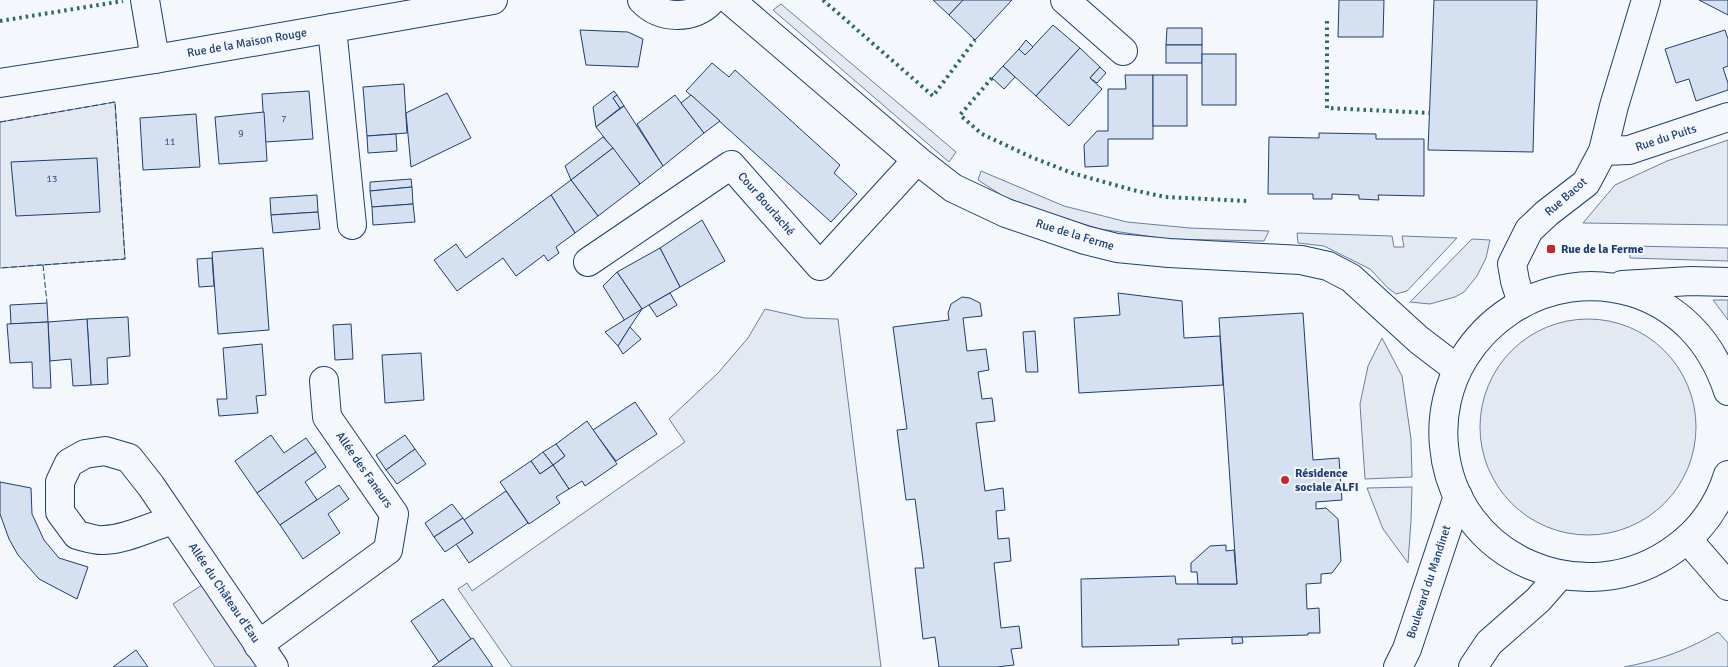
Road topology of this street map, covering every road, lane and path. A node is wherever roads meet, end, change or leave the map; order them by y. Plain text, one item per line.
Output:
1 (145, 0) edge
2 (493, 0) edge
3 (642, 0) edge
4 (712, 0) edge
5 (730, 0) edge
6 (1065, 0) edge
7 (1646, 0) edge
8 (332, 28) junction
9 (1123, 51) dead end
10 (155, 58) junction
11 (0, 83) edge
12 (1728, 117) edge
13 (1603, 151) junction
14 (917, 160) junction
15 (352, 226) dead end
16 (588, 262) dead end
17 (1728, 282) edge
18 (1591, 286) junction
19 (1522, 303) junction
20 (1457, 369) junction
21 (324, 381) dead end
22 (1728, 391) edge
23 (1728, 475) edge
24 (1458, 496) junction
25 (174, 520) dead end
26 (1688, 540) junction
27 (1560, 575) junction
28 (1728, 586) edge
29 (258, 645) junction
30 (274, 667) edge
31 (1398, 667) edge
32 (1473, 667) edge

1 - 10 street
2 - 8 street, Rue de la Maison Rouge
3 - 4 street
5 - 14 street, Rue de la Ferme
6 - 9 street
7 - 13 street, Rue Bacot
8 - 10 street, Rue de la Maison Rouge
8 - 15 street
10 - 11 street, Rue de la Maison Rouge
12 - 13 street, Rue du Puits
13 - 19 street, Rue Bacot
14 - 16 street, Cour Bourlaché
14 - 20 street, Rue de la Ferme
17 - 18 street
18 - 19 street
18 - 22 street
19 - 20 street
20 - 24 street
21 - 29 street, Allée des Faneurs
23 - 26 street
24 - 27 street
24 - 31 street, Boulevard du Mandinet
25 - 29 street, Allée du Château d'Eau
26 - 27 street
26 - 28 street
27 - 32 street
29 - 30 street, Allée du Château d'Eau

